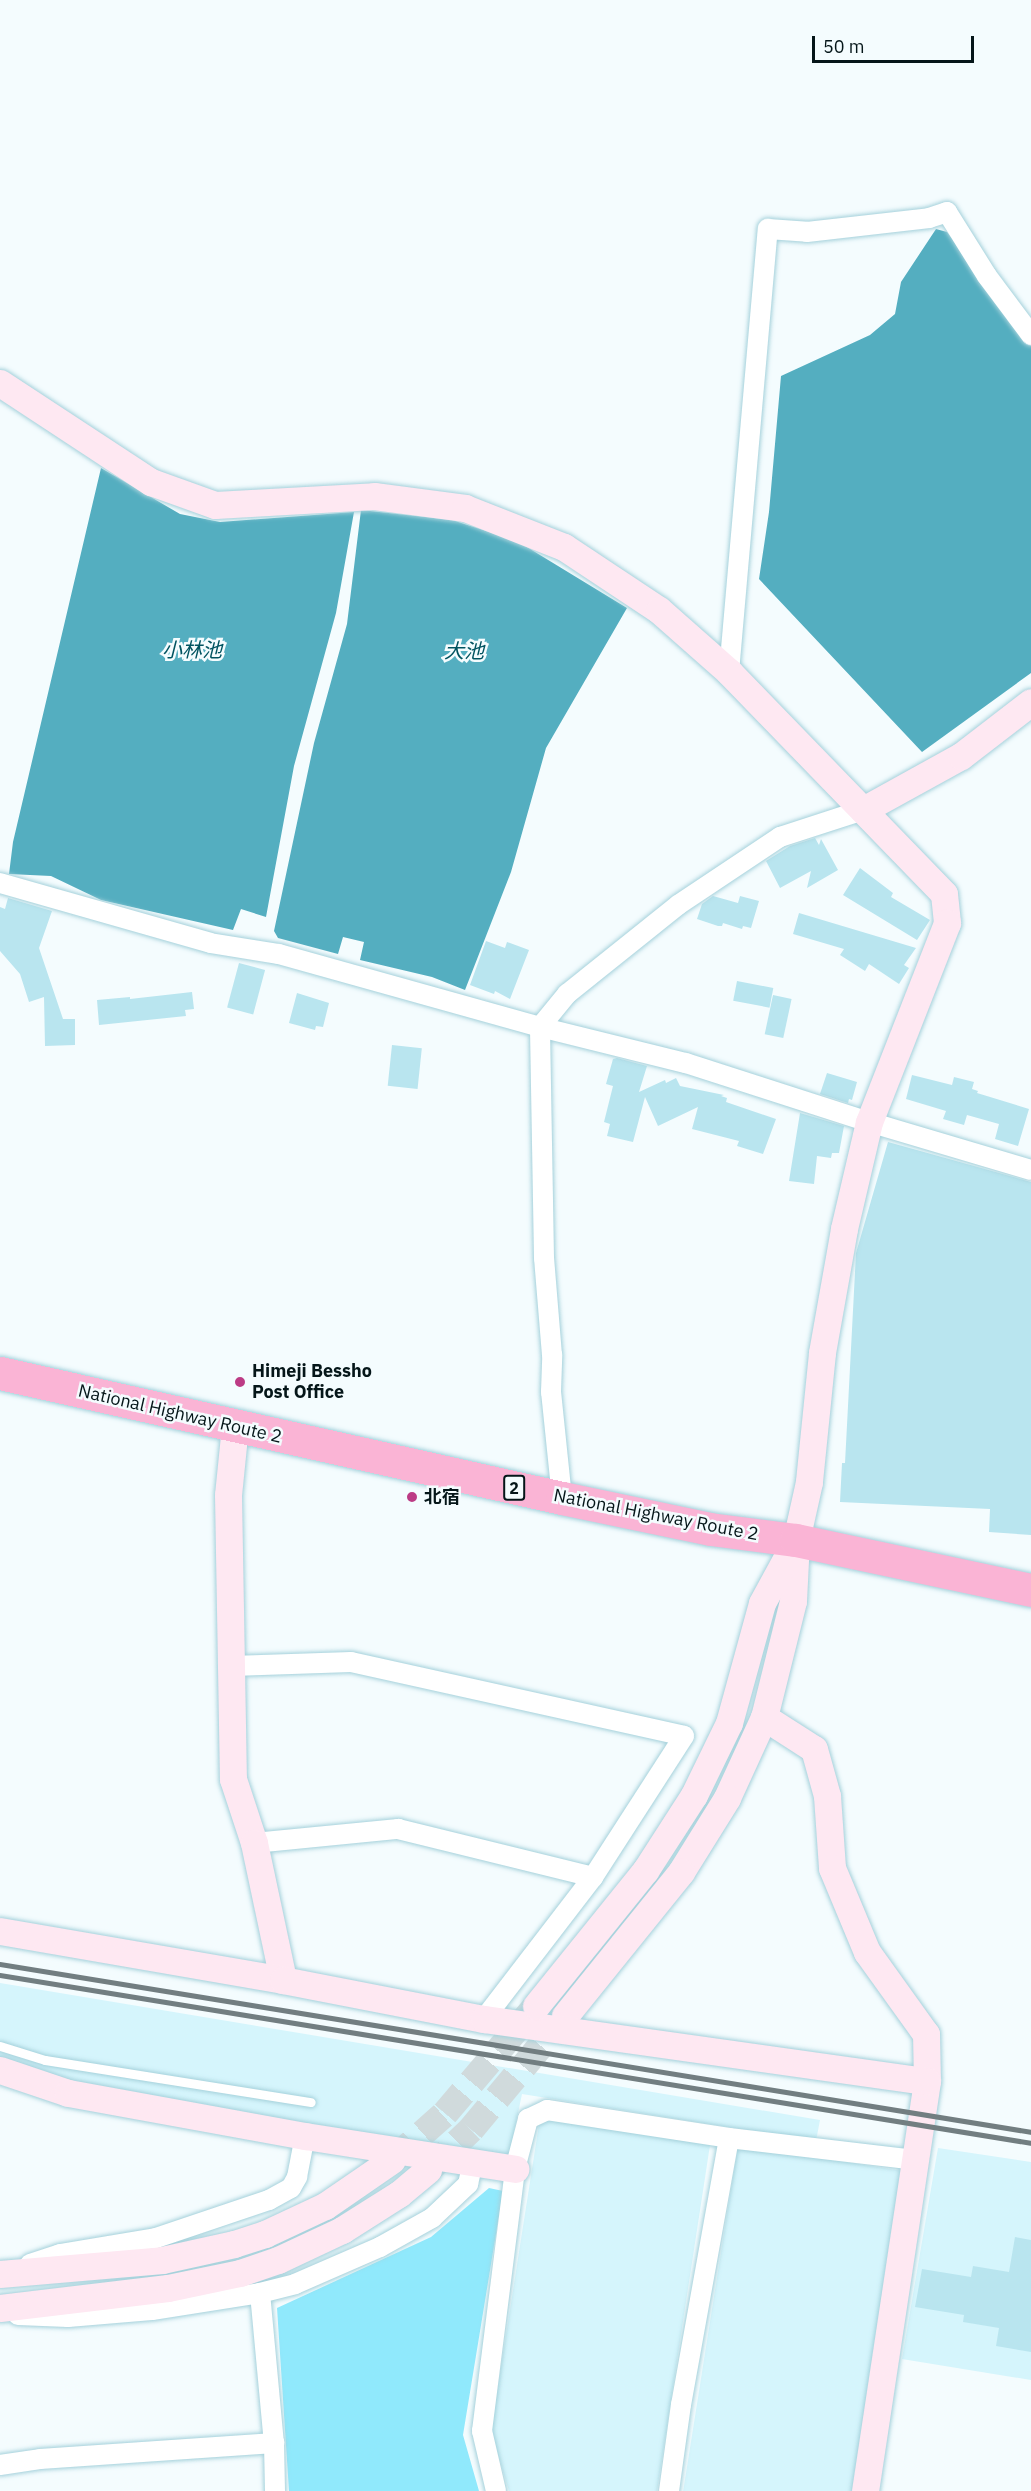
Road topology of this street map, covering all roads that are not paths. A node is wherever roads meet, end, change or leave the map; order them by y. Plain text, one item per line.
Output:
1 (1031, 334) edge
2 (0, 383) edge
3 (729, 672) junction
4 (1031, 702) edge
5 (863, 810) junction
6 (0, 883) edge
7 (540, 1027) junction
8 (869, 1122) junction
9 (1031, 1170) edge
10 (0, 1373) edge
11 (235, 1426) junction
12 (562, 1498) junction
13 (796, 1540) junction
14 (1031, 1590) edge
15 (232, 1666) junction
16 (764, 1718) junction
17 (254, 1843) junction
18 (593, 1877) junction
19 (0, 1931) edge
20 (283, 1980) junction
21 (536, 2007) tunnel mouth
22 (565, 2016) tunnel mouth
23 (484, 2019) junction
24 (0, 2046) edge
25 (0, 2070) edge
26 (927, 2081) junction
27 (311, 2102) dead end
28 (305, 2136) junction
29 (729, 2138) junction
30 (392, 2160) tunnel mouth
31 (915, 2160) junction
32 (473, 2163) junction
33 (515, 2169) junction
34 (428, 2170) tunnel mouth
35 (1, 2273) edge
36 (260, 2293) junction
37 (0, 2308) edge
38 (0, 2313) edge
39 (274, 2443) junction
40 (0, 2465) edge
41 (275, 2491) edge
42 (496, 2491) edge
43 (669, 2491) edge
44 (865, 2491) edge

1 - 3 street
2 - 3 street
3 - 5 street
4 - 5 street
5 - 7 street
5 - 8 street
6 - 7 street
7 - 8 street
7 - 12 street
8 - 9 street
8 - 13 street
10 - 11 highway, National Highway Route 2 / 2
11 - 12 highway, National Highway Route 2 / 2
11 - 15 street
12 - 13 highway, National Highway Route 2 / 2
13 - 14 highway, National Highway Route 2 / 2
13 - 16 street
13 - 21 street
15 - 17 street
15 - 18 street
16 - 22 street
16 - 26 street
17 - 18 street
17 - 20 street
18 - 23 street
19 - 20 street
20 - 23 street
23 - 26 street
24 - 27 lane
25 - 28 street
26 - 31 street
28 - 32 street
28 - 35 street
29 - 31 street
29 - 33 street
29 - 43 street
30 - 35 street
31 - 44 street
32 - 33 street
32 - 36 street
33 - 42 street
34 - 37 street
36 - 38 street
36 - 39 street
39 - 40 street
39 - 41 street

